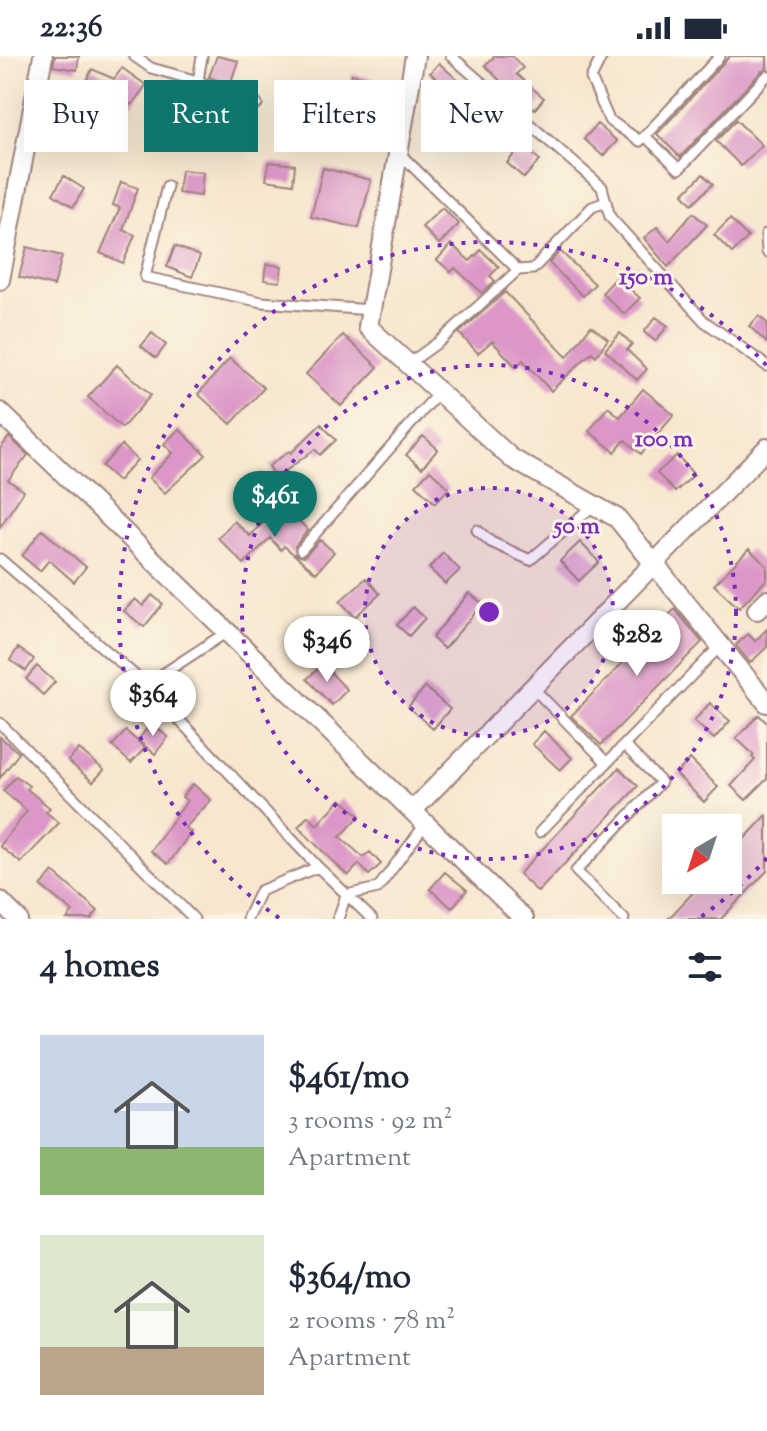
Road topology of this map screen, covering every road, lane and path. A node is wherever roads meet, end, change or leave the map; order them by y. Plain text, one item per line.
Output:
1 (43, 56) edge
2 (134, 56) edge
3 (202, 56) edge
4 (415, 56) edge
5 (451, 56) edge
6 (602, 56) edge
7 (720, 56) edge
8 (767, 76) edge
9 (194, 80) edge
10 (198, 80) edge
11 (405, 112) edge
12 (645, 136) junction
13 (398, 152) joint
14 (167, 186) dead end
15 (606, 202) junction
16 (766, 234) edge
17 (767, 252) edge
18 (518, 270) junction
19 (0, 280) edge
20 (371, 310) junction
21 (408, 364) junction
22 (767, 366) edge
23 (439, 392) junction
24 (0, 412) edge
25 (767, 448) edge
26 (594, 505) junction
27 (477, 530) dead end
28 (301, 550) dead end
29 (0, 559) edge
30 (656, 563) junction
31 (228, 631) junction
32 (720, 646) junction
33 (146, 685) junction
34 (533, 688) junction
35 (767, 703) edge
36 (0, 723) edge
37 (624, 745) junction
38 (607, 763) junction
39 (420, 816) junction
40 (540, 832) dead end
41 (318, 867) junction
42 (346, 895) junction
43 (0, 901) edge
44 (18, 919) edge
45 (194, 919) edge
46 (247, 919) edge
47 (338, 919) edge
48 (372, 919) edge
49 (524, 919) edge
50 (624, 919) edge

1 - 19 street
2 - 9 lane
3 - 10 lane
4 - 11 street
5 - 15 lane
6 - 12 lane
7 - 12 lane
8 - 12 lane
13 - 18 lane
13 - 20 street
14 - 20 lane
15 - 18 lane
15 - 22 lane
16 - 17 lane
18 - 21 lane
20 - 21 street
21 - 23 street
23 - 26 street
23 - 28 lane
24 - 31 street
25 - 30 street
26 - 27 lane
26 - 30 street
29 - 33 lane
30 - 32 street
30 - 34 street
31 - 33 lane
31 - 39 street
32 - 35 street
32 - 37 lane
33 - 41 lane
34 - 38 lane
34 - 39 street
36 - 45 lane
37 - 38 lane
37 - 50 lane
38 - 40 lane
39 - 42 lane
39 - 49 street
41 - 42 lane
41 - 46 lane
42 - 47 lane
42 - 48 lane
43 - 44 street

